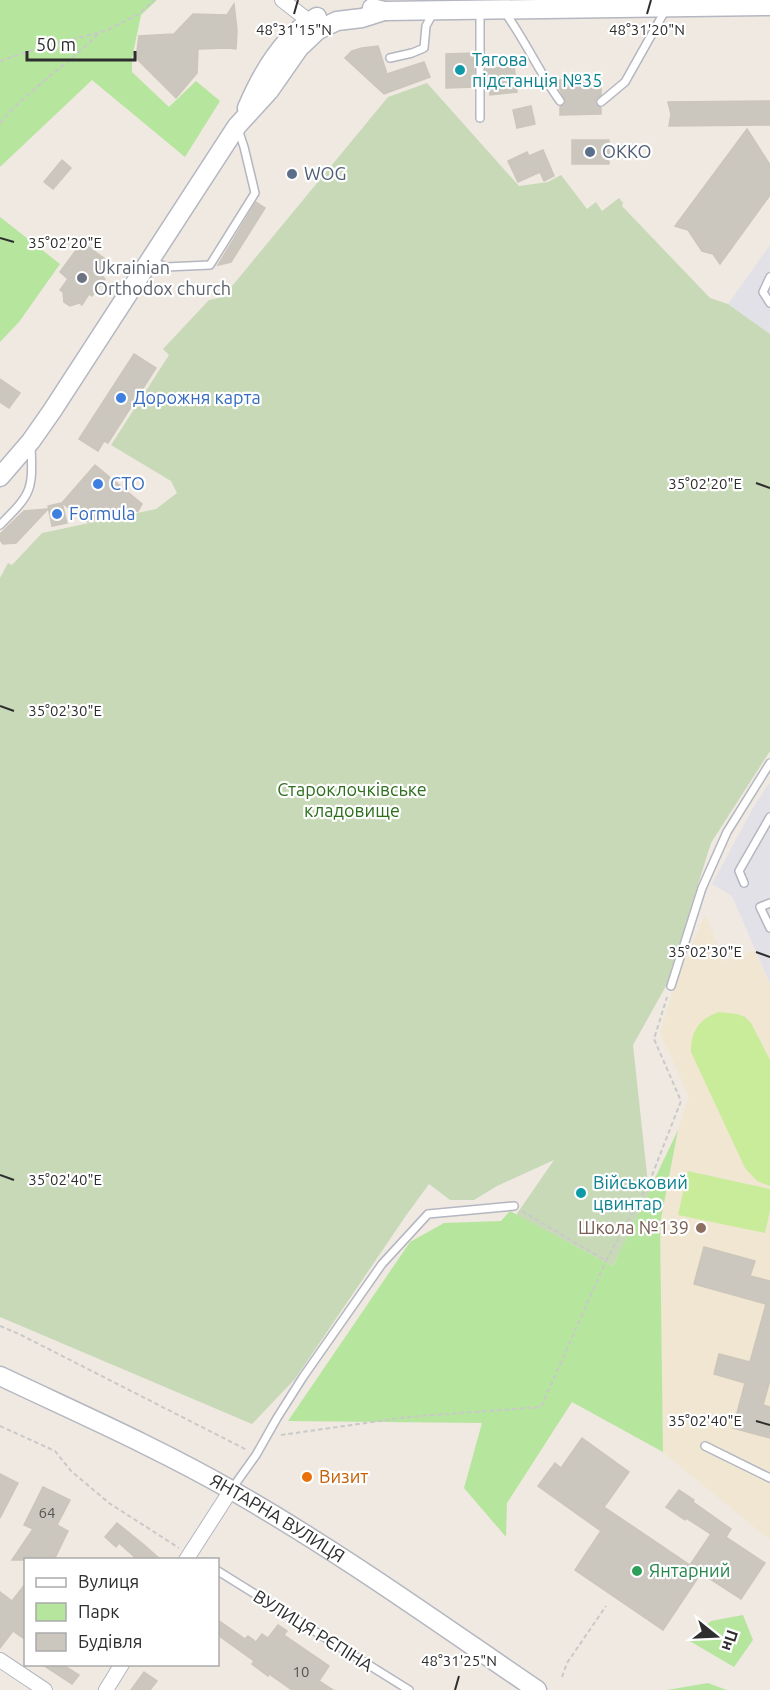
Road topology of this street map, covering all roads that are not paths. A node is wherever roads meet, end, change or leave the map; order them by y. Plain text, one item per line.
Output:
1 (282, 0) edge
2 (718, 3) edge
3 (511, 6) edge
4 (770, 6) edge
5 (667, 8) junction
6 (434, 10) junction
7 (480, 10) junction
8 (384, 11) junction
9 (309, 21) junction
10 (390, 58) dead end
11 (560, 101) dead end
12 (601, 102) dead end
13 (480, 118) dead end
14 (239, 123) junction
15 (150, 261) junction
16 (770, 277) edge
17 (770, 303) edge
18 (31, 441) junction
19 (0, 477) edge
20 (0, 525) edge
21 (770, 763) edge
22 (768, 819) edge
23 (770, 829) edge
24 (744, 883) dead end
25 (770, 903) edge
26 (770, 928) edge
27 (671, 986) road end
28 (514, 1206) road end
29 (0, 1376) edge
30 (705, 1446) dead end
31 (770, 1478) edge
32 (231, 1490) junction
33 (191, 1558) edge
34 (219, 1572) edge
35 (0, 1660) edge
36 (121, 1666) edge
37 (45, 1690) edge
38 (106, 1690) edge
39 (409, 1690) edge
40 (537, 1690) edge

1 - 9 street
2 - 4 main road
2 - 5 main road
3 - 5 main road
3 - 7 main road
3 - 11 lane
5 - 12 lane
6 - 7 main road
6 - 8 main road
6 - 10 lane
7 - 13 lane
8 - 9 main road
8 - 14 main road
9 - 14 main road
14 - 15 main road
14 - 15 lane
15 - 18 main road
16 - 17 lane
18 - 19 main road
18 - 20 lane
21 - 27 lane
22 - 23 lane
22 - 24 lane
25 - 26 lane
28 - 32 lane
29 - 32 main road, ЯНТАРНА ВУЛИЦЯ
30 - 31 lane
32 - 33 street
32 - 40 main road, ЯНТАРНА ВУЛИЦЯ
34 - 39 lane, ВУЛИЦЯ РЄПІНА
35 - 37 street
36 - 38 street

